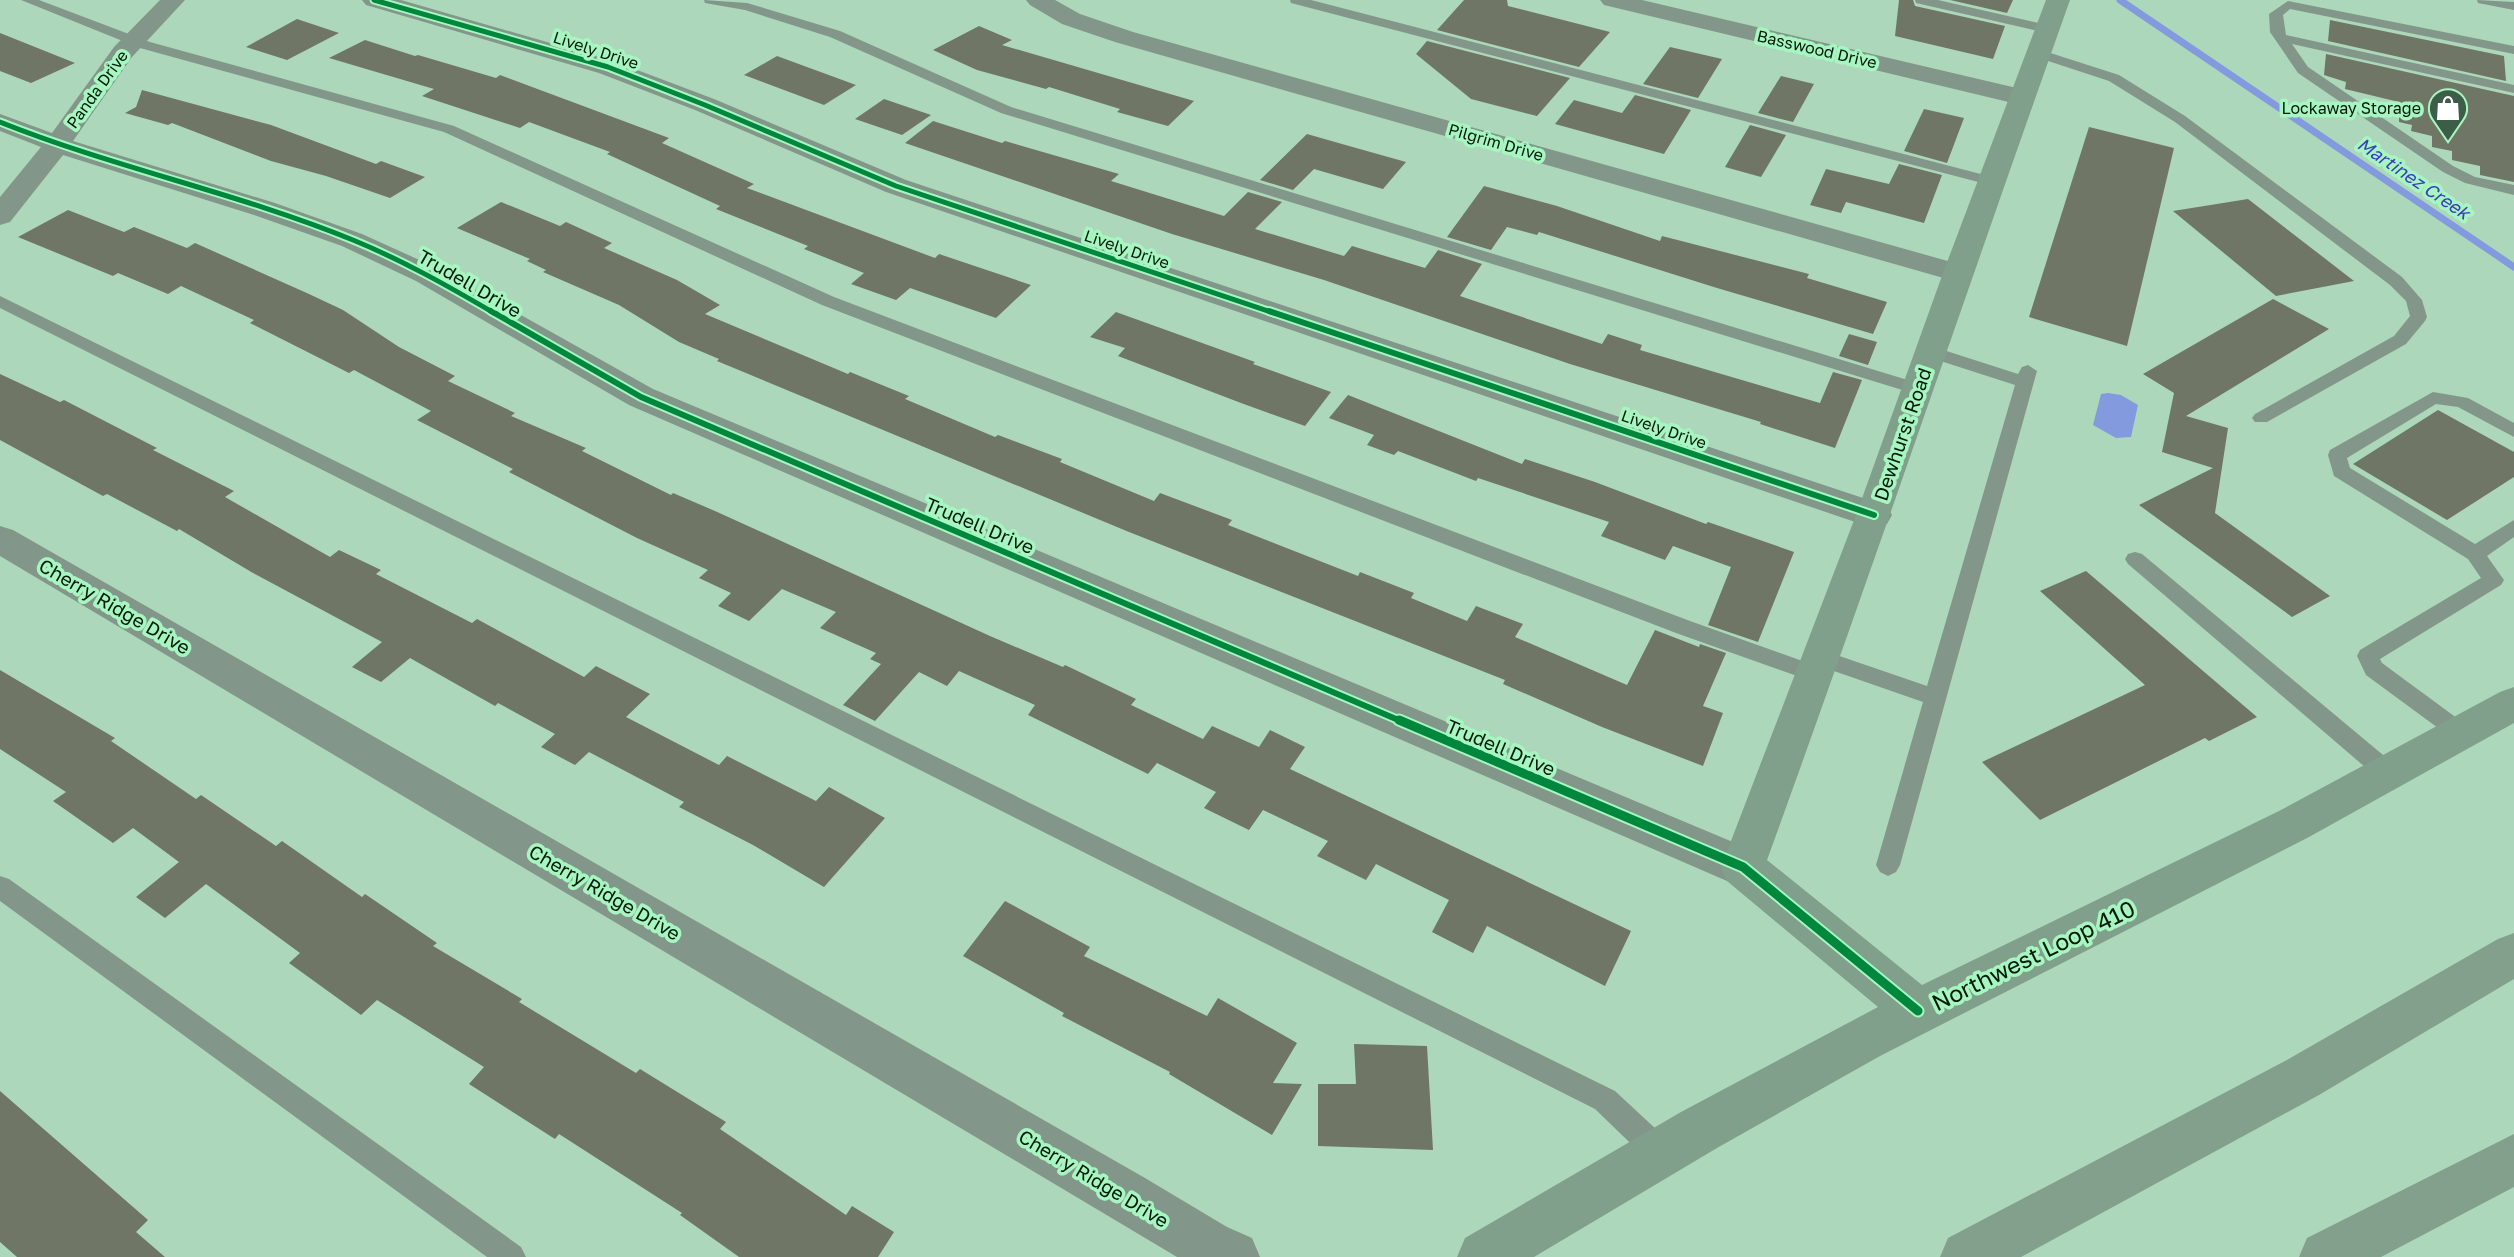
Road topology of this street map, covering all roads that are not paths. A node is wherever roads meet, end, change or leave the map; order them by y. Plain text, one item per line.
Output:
1 (27, 0) edge
2 (173, 0) edge
3 (374, 0) edge
4 (709, 0) edge
5 (1038, 0) edge
6 (1296, 0) edge
7 (1612, 0) edge
8 (1921, 0) edge
9 (2483, 0) edge
10 (2288, 3) edge
11 (2514, 6) edge
12 (2048, 27) edge
13 (2281, 38) junction
14 (134, 40) junction
15 (2514, 50) edge
16 (2514, 89) edge
17 (2021, 97) junction
18 (0, 122) edge
19 (56, 146) junction
20 (1991, 181) junction
21 (2514, 190) edge
22 (0, 216) edge
23 (1958, 273) junction
24 (0, 301) edge
25 (1931, 352) junction
26 (1918, 389) junction
27 (2261, 418) dead end
28 (2514, 431) edge
29 (1874, 515) junction
30 (2514, 527) edge
31 (0, 540) edge
32 (2475, 554) junction
33 (2136, 559) dead end
34 (1816, 665) junction
35 (1935, 697) junction
36 (2514, 703) edge
37 (2460, 733) junction
38 (2387, 772) junction
39 (1888, 866) dead end
40 (1743, 867) junction
41 (0, 887) edge
42 (2514, 954) edge
43 (1918, 1011) junction
44 (1661, 1153) junction
45 (2514, 1159) edge
46 (1529, 1241) edge
47 (1218, 1253) edge
48 (511, 1257) edge
49 (1483, 1257) edge
50 (1968, 1257) edge
51 (2326, 1257) edge

1 - 14 lane
2 - 14 street, Panda Drive
3 - 29 street, Lively Drive
4 - 26 lane
5 - 23 street, Pilgrim Drive
6 - 20 lane
7 - 17 street, Basswood Drive
8 - 12 lane
9 - 11 lane
10 - 13 lane
10 - 15 lane
12 - 17 street, Dewhurst Road
12 - 27 lane
13 - 16 lane
13 - 21 lane
14 - 19 street, Panda Drive
14 - 34 lane
17 - 20 street, Dewhurst Road
18 - 19 street, Trudell Drive
19 - 22 street, Panda Drive
19 - 40 street, Trudell Drive
20 - 23 street, Dewhurst Road
23 - 25 street, Dewhurst Road
24 - 44 lane
25 - 26 street, Dewhurst Road
25 - 35 lane
26 - 29 street, Dewhurst Road
28 - 32 lane
29 - 34 street, Dewhurst Road
30 - 32 lane
31 - 47 street, Cherry Ridge Drive
32 - 37 lane
33 - 38 lane
34 - 35 lane
34 - 40 street, Dewhurst Road
35 - 39 lane
36 - 37 street, Northwest Loop 410
37 - 38 street, Northwest Loop 410
38 - 43 street, Northwest Loop 410
40 - 43 street, Trudell Drive
41 - 48 lane
42 - 50 highway
43 - 44 street, Northwest Loop 410
44 - 46 street, Northwest Loop 410
45 - 51 highway
46 - 49 street, Northwest Loop 410

